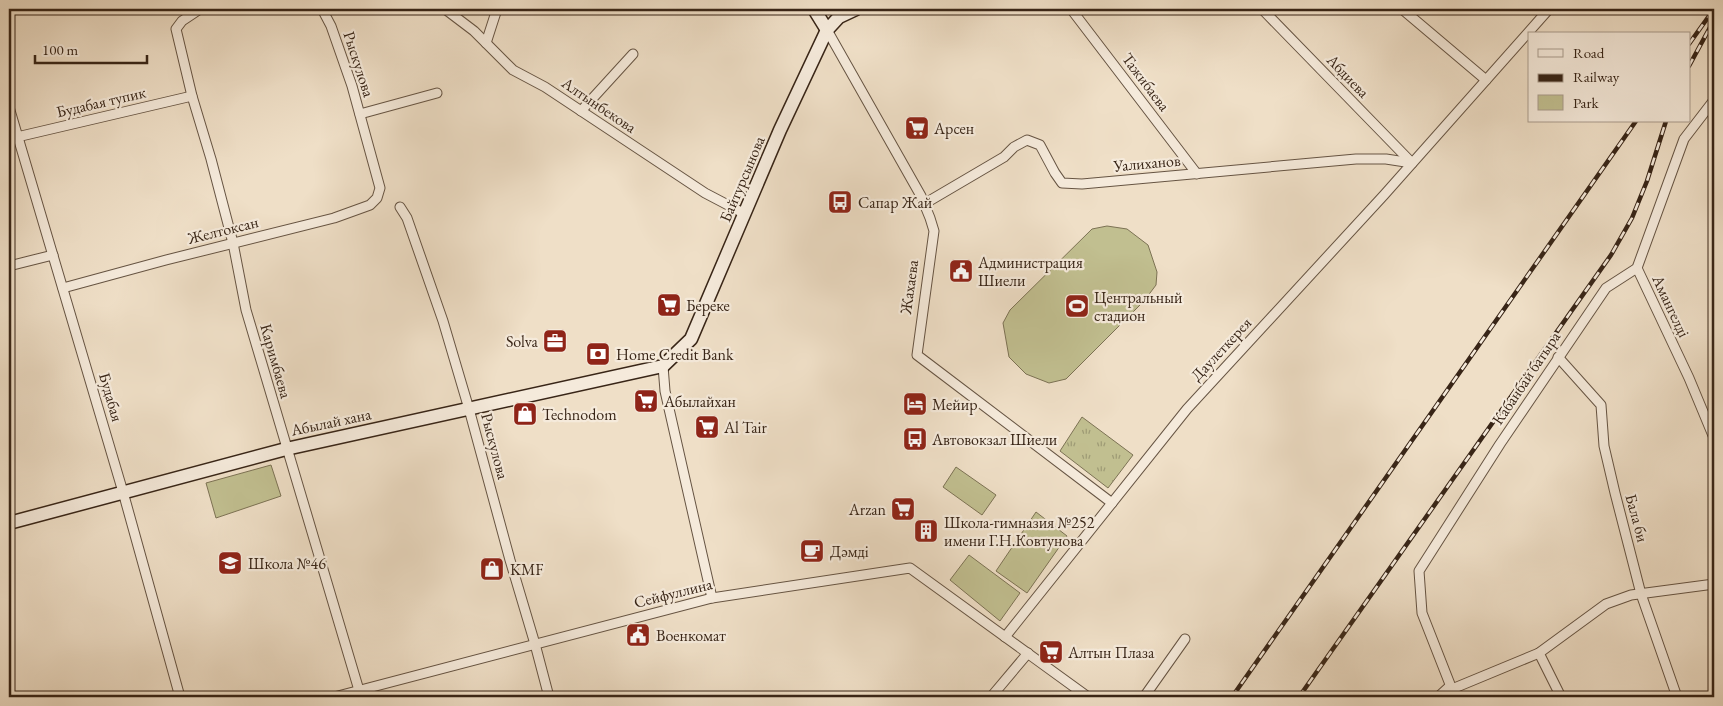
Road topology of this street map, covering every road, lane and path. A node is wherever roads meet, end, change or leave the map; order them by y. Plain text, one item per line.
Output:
1 (200, 9) edge
2 (322, 9) edge
3 (445, 9) edge
4 (497, 9) edge
5 (814, 9) edge
6 (856, 9) edge
7 (1071, 9) edge
8 (1262, 9) edge
9 (1402, 9) edge
10 (1549, 9) edge
11 (827, 30) junction
12 (486, 43) junction
13 (633, 54) dead end
14 (1486, 80) junction
15 (437, 93) dead end
16 (192, 96) junction
17 (1714, 100) edge
18 (9, 107) edge
19 (581, 111) junction
20 (360, 114) junction
21 (17, 137) junction
22 (1412, 163) junction
23 (1197, 174) junction
24 (380, 188) joint
25 (924, 204) junction
26 (400, 207) dead end
27 (745, 214) junction
28 (233, 243) junction
29 (53, 255) junction
30 (9, 266) edge
31 (1637, 268) junction
32 (63, 288) junction
33 (1558, 357) junction
34 (663, 366) junction
35 (470, 409) junction
36 (1714, 438) edge
37 (286, 449) junction
38 (123, 492) junction
39 (1112, 503) junction
40 (9, 523) edge
41 (1714, 584) edge
42 (1641, 594) junction
43 (712, 598) junction
44 (1006, 637) junction
45 (1185, 639) dead end
46 (536, 644) junction
47 (1028, 653) junction
48 (1539, 653) junction
49 (1452, 691) edge
50 (360, 694) edge
51 (180, 697) edge
52 (334, 697) edge
53 (549, 697) edge
54 (991, 697) edge
55 (1088, 697) edge
56 (1144, 697) edge
57 (1438, 697) edge
58 (1561, 697) edge
59 (1677, 697) edge

1 - 16 street, Каримбаева
2 - 20 street, Рыскулова
3 - 12 street, Алтынбекова
4 - 12 street
5 - 11 main road, Жахаева
6 - 11 main road, Байтурсынова
7 - 23 street, Тажибаева
8 - 22 street, Абдиева
9 - 14 street
10 - 14 street, Даулеткерея
11 - 25 street, Жахаева
11 - 27 main road, Байтурсынова
12 - 19 street, Алтынбекова
13 - 19 street
14 - 22 street, Даулеткерея
15 - 20 street
16 - 21 street, Будабая тупик
16 - 28 street, Каримбаева
17 - 31 street
18 - 21 street, Будабая
19 - 27 street, Алтынбекова
20 - 24 street, Рыскулова
21 - 29 street, Будабая
22 - 23 street, Уалиханов
22 - 39 street, Даулеткерея
23 - 25 street, Уалиханов
24 - 28 street, Желтоксан
25 - 39 street, Жахаева
26 - 35 street, Рыскулова
27 - 34 main road, Байтурсынова
28 - 32 street, Желтоксан
28 - 37 street, Каримбаева
29 - 30 street
29 - 32 street, Будабая
31 - 33 street, Кабанбай батыра
31 - 36 street, Амангелді
32 - 38 street, Будабая
33 - 42 street, Бала би
33 - 49 street, Кабанбай батыра
34 - 35 main road, Абылай хана
34 - 43 street
35 - 37 main road, Абылай хана
35 - 46 street, Рыскулова
37 - 38 main road, Абылай хана
37 - 50 street, Каримбаева
38 - 40 main road, Абылай хана
38 - 51 street, Будабая
39 - 44 street, Даулеткерея
41 - 42 street
42 - 48 street
42 - 59 street, Бала би
43 - 44 street, Сейфуллина
43 - 46 street, Сейфуллина
44 - 47 street
45 - 56 street
46 - 50 street, Сейфуллина
46 - 53 street, Рыскулова
47 - 54 street
47 - 55 street
48 - 49 street
48 - 58 street
49 - 57 street
50 - 52 street, Сейфуллина

